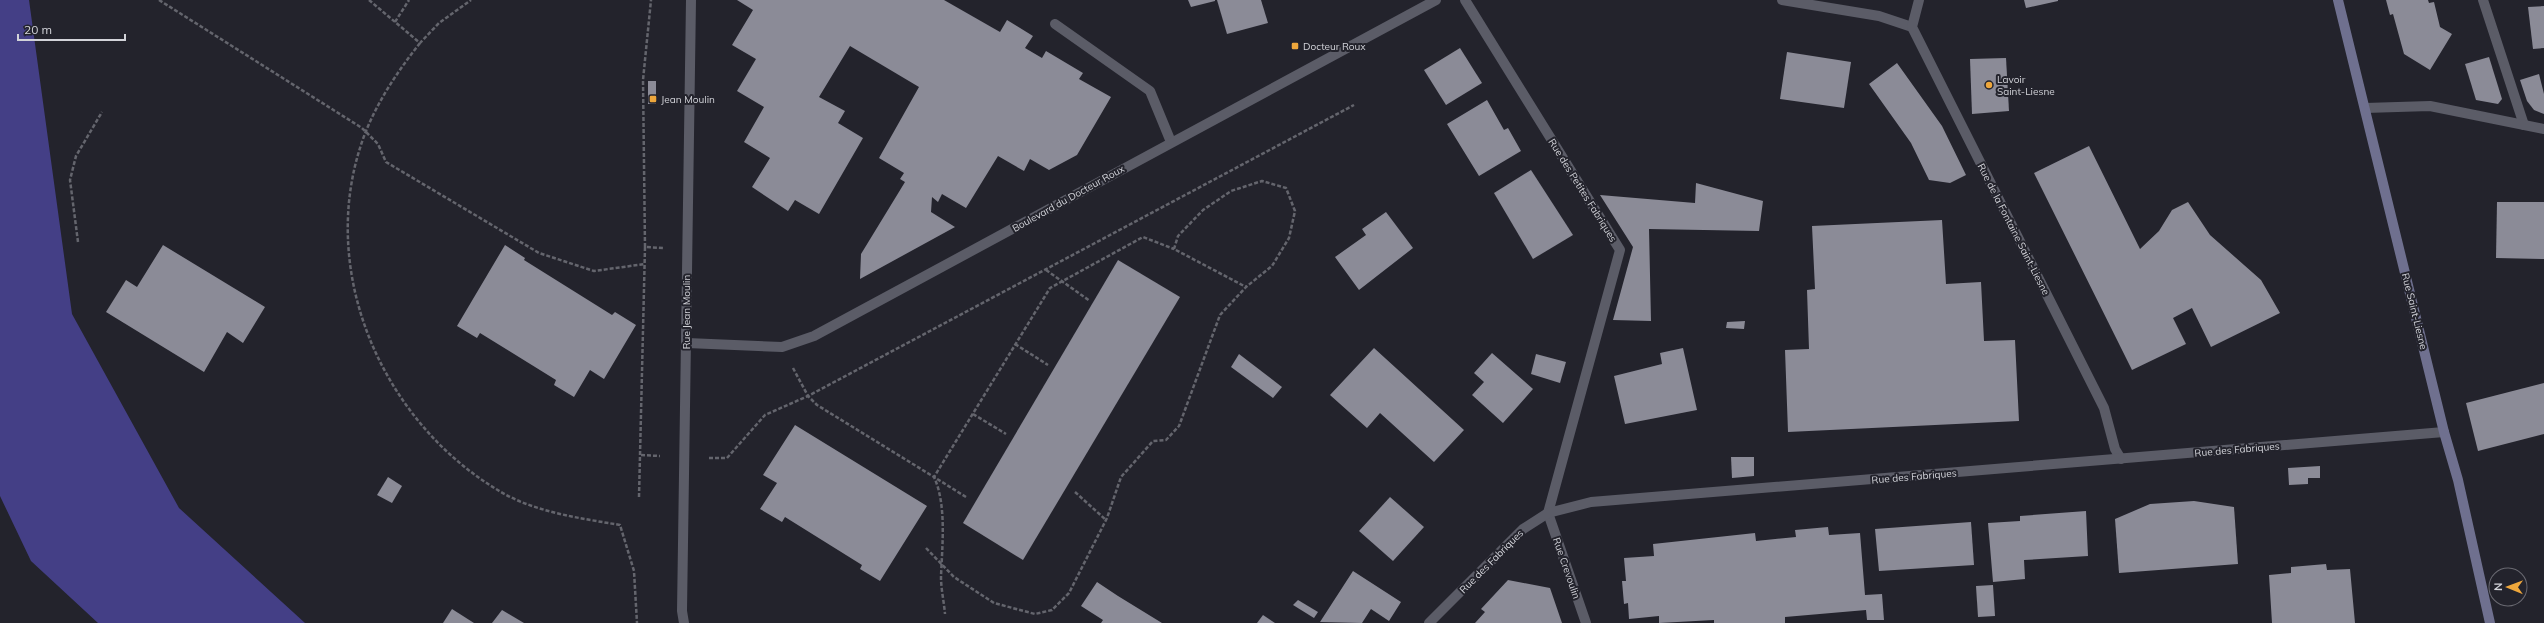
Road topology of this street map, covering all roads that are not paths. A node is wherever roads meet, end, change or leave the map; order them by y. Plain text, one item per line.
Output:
1 (691, 0) edge
2 (1436, 0) edge
3 (1464, 0) edge
4 (1782, 0) edge
5 (1919, 0) edge
6 (2338, 0) edge
7 (2483, 0) edge
8 (1055, 24) dead end
9 (1912, 27) junction
10 (2365, 108) junction
11 (2524, 125) junction
12 (2544, 129) edge
13 (1171, 142) junction
14 (686, 343) junction
15 (2444, 432) junction
16 (2121, 459) junction
17 (1548, 513) junction
18 (684, 623) edge
19 (1429, 623) edge
20 (1586, 623) edge
21 (2490, 623) edge

1 - 14 street, Rue Jean Moulin
2 - 13 street, Boulevard du Docteur Roux
3 - 17 street, Rue des Petites Fabriques
4 - 9 street
5 - 9 street
6 - 10 main road, Rue Saint-Liesne
7 - 11 street
8 - 13 street
9 - 16 street, Rue de la Fontaine Saint-Liesne
10 - 11 street
10 - 15 main road, Rue Saint-Liesne
11 - 12 street
13 - 14 street, Boulevard du Docteur Roux
14 - 18 street, Rue Jean Moulin
15 - 16 street, Rue des Fabriques
15 - 21 main road, Rue Saint-Liesne
16 - 17 street, Rue des Fabriques
17 - 19 street, Rue des Fabriques
17 - 20 street, Rue Crevoulin

